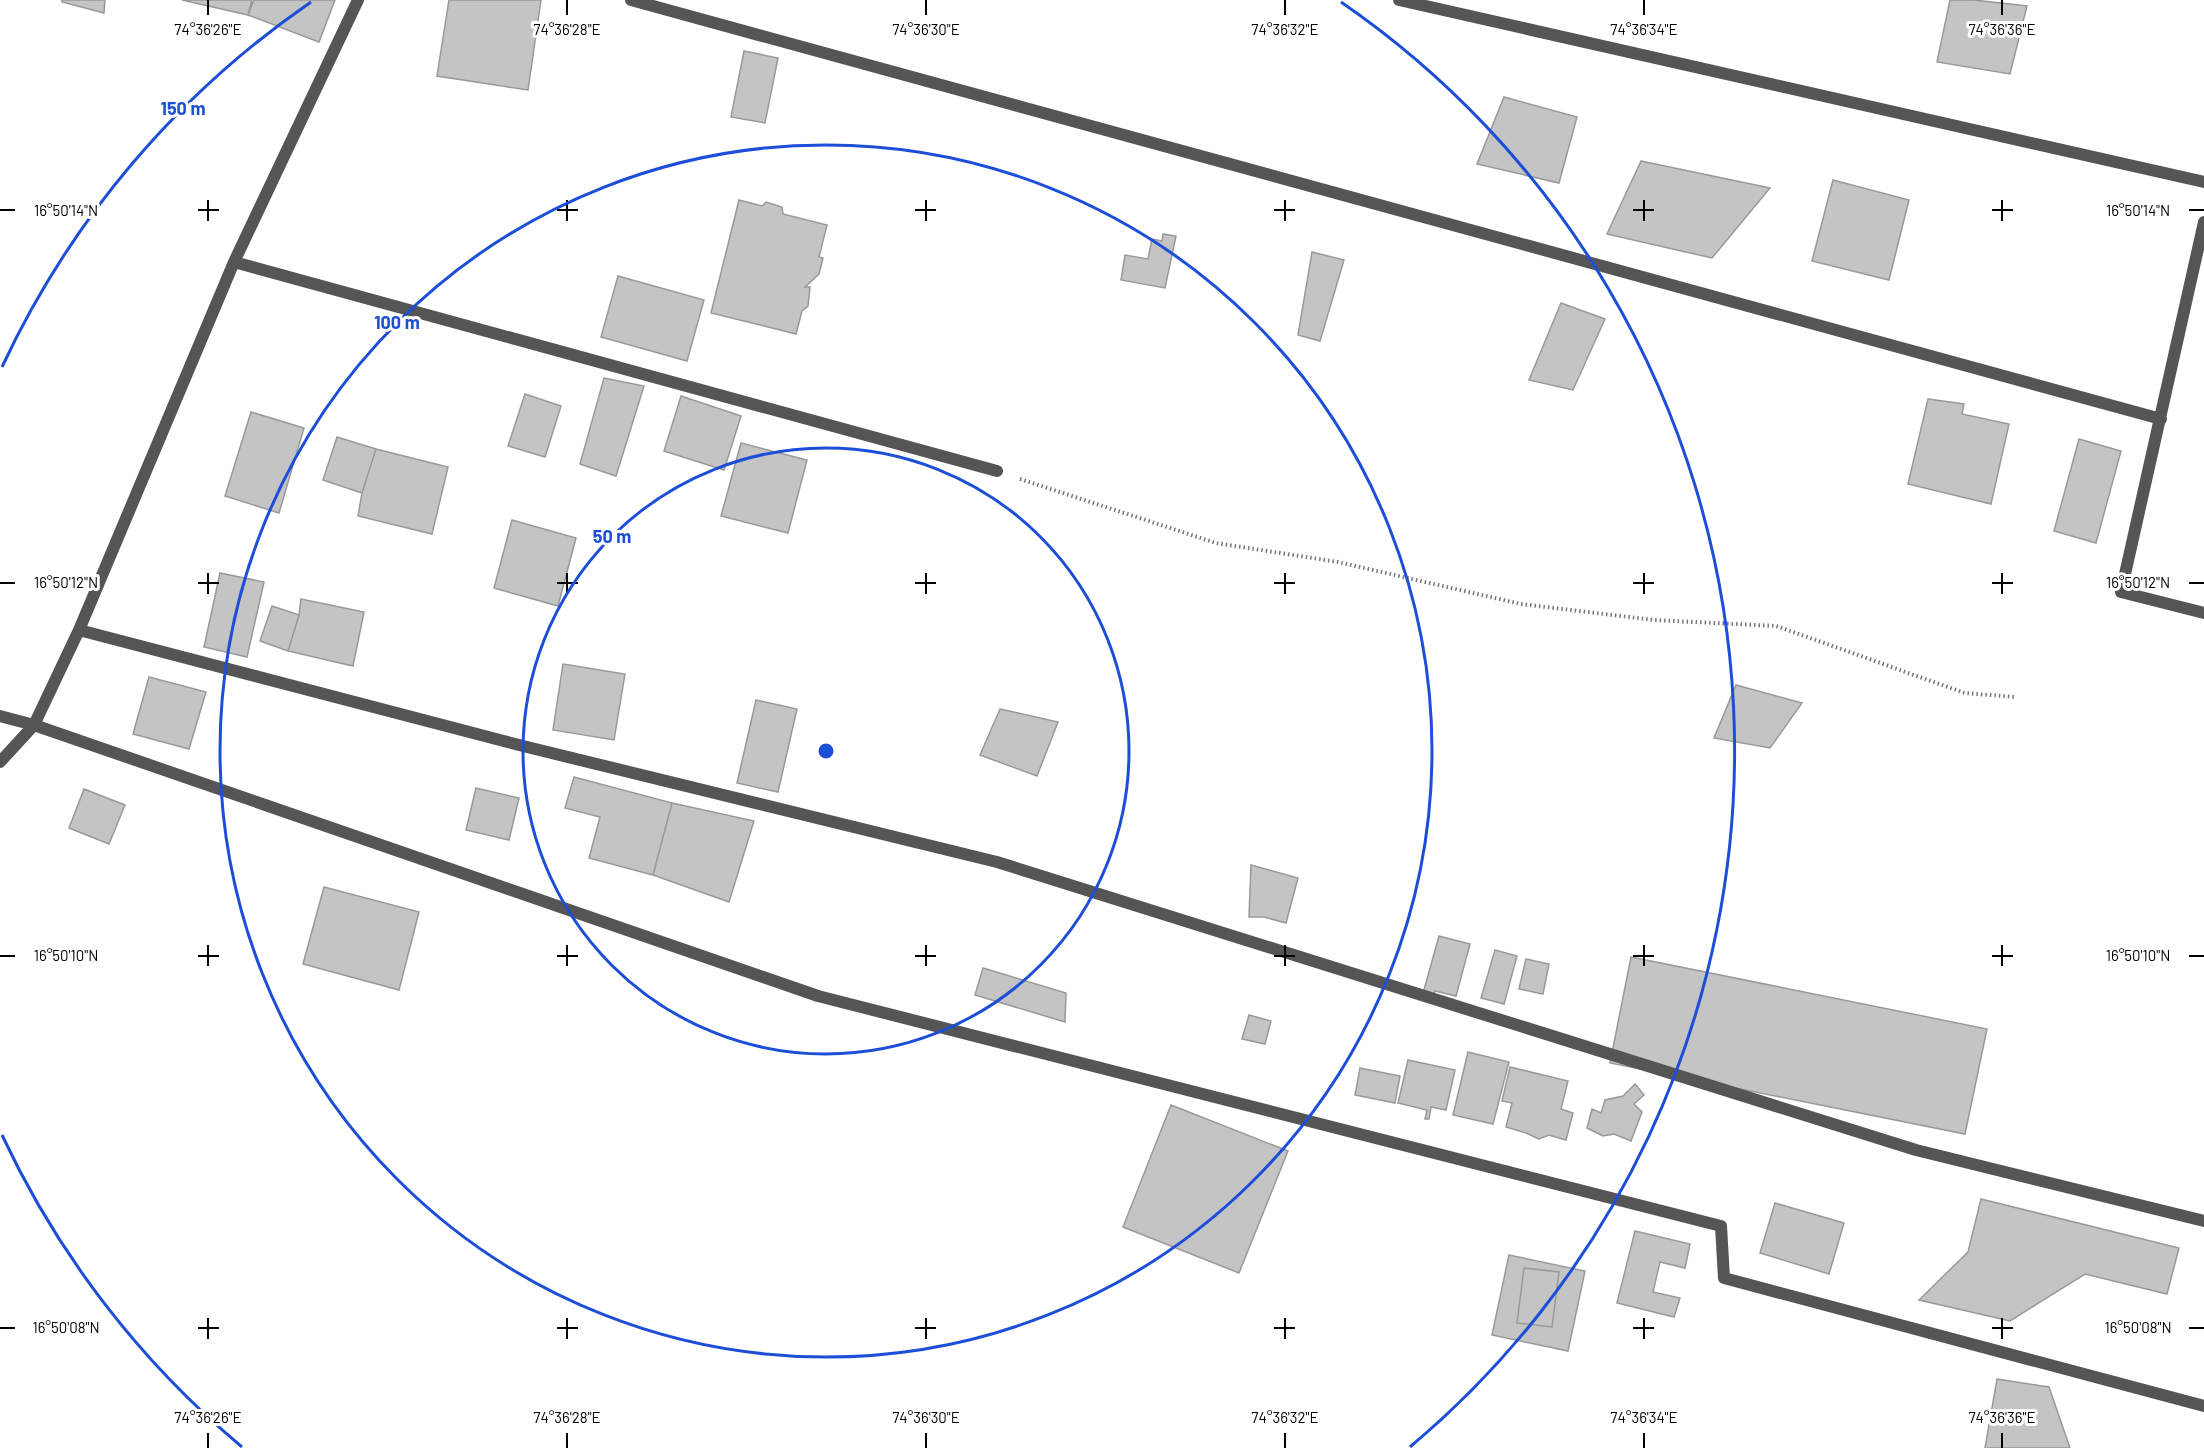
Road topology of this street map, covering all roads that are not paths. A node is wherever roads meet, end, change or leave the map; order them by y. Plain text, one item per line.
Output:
1 (358, 0) edge
2 (631, 0) edge
3 (1399, 0) edge
4 (2204, 182) edge
5 (2204, 222) edge
6 (234, 262) junction
7 (2161, 419) junction
8 (997, 471) road end
9 (2204, 613) edge
10 (79, 630) junction
11 (0, 716) edge
12 (34, 725) junction
13 (0, 762) edge
14 (2204, 1221) edge
15 (2204, 1406) edge

1 - 6 street
2 - 7 street
3 - 4 street
5 - 7 street
6 - 8 street
6 - 10 street
7 - 9 street
10 - 12 street
10 - 14 street
11 - 12 street
12 - 13 street
12 - 15 street

